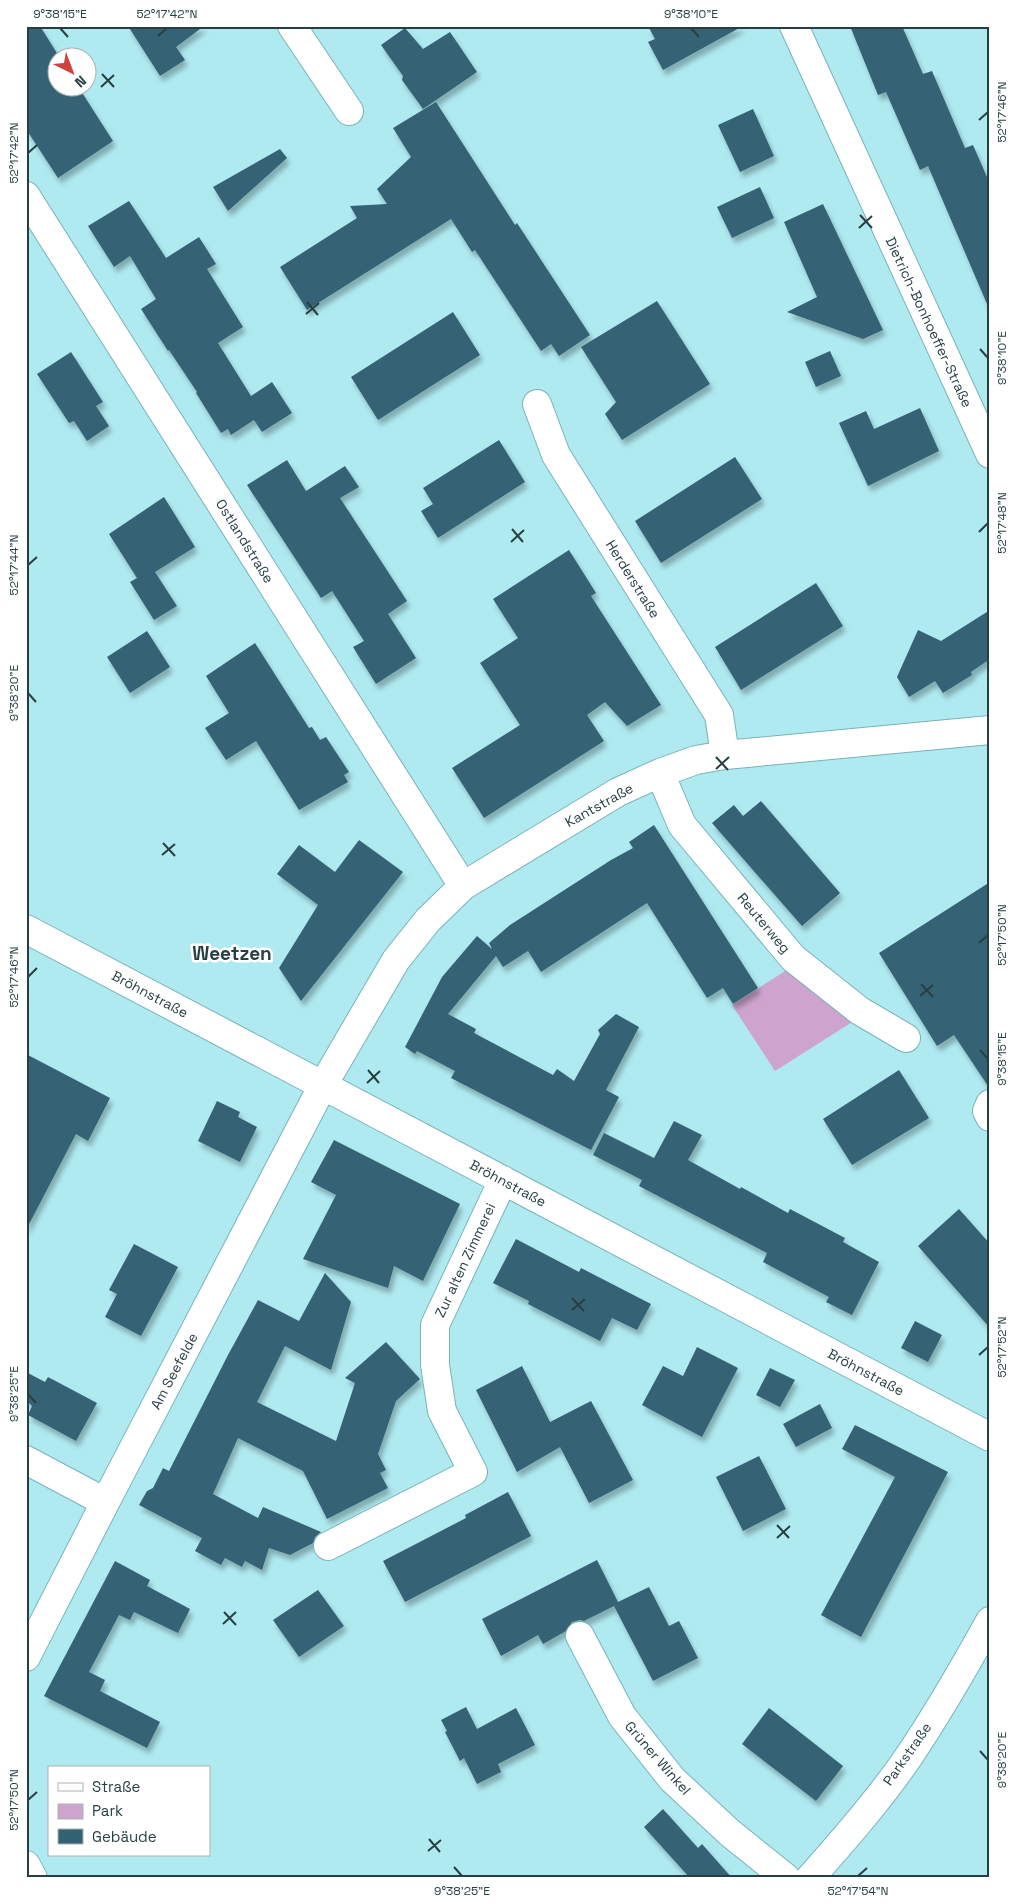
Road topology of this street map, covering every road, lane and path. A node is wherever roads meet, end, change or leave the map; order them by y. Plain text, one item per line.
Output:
1 (292, 26) edge
2 (794, 26) edge
3 (349, 111) dead end
4 (26, 196) edge
5 (536, 404) dead end
6 (990, 454) edge
7 (990, 730) edge
8 (725, 755) junction
9 (660, 773) junction
10 (463, 886) junction
11 (26, 928) edge
12 (906, 1038) dead end
13 (323, 1085) junction
14 (990, 1104) edge
15 (990, 1118) edge
16 (504, 1180) junction
17 (990, 1437) edge
18 (26, 1460) edge
19 (105, 1502) junction
20 (328, 1546) dead end
21 (990, 1621) edge
22 (580, 1636) dead end
23 (26, 1656) edge
24 (26, 1865) edge
25 (33, 1878) edge
26 (786, 1878) edge
27 (810, 1878) edge

1 - 3 street
2 - 6 street, Dietrich-Bonhoeffer-Straße
4 - 10 street, Ostlandstraße
5 - 8 street, Herderstraße
7 - 8 street, Kantstraße
8 - 9 street, Kantstraße
9 - 10 street, Kantstraße
9 - 12 street, Reuterweg
10 - 13 street, Kantstraße
11 - 13 street, Bröhnstraße
13 - 16 street, Bröhnstraße
13 - 19 street, Am Seefelde
14 - 15 street
16 - 17 street, Bröhnstraße
16 - 20 street, Zur alten Zimmerei
18 - 19 street
19 - 23 street, Am Seefelde
21 - 27 street, Parkstraße
22 - 26 street, Grüner Winkel
24 - 25 street

